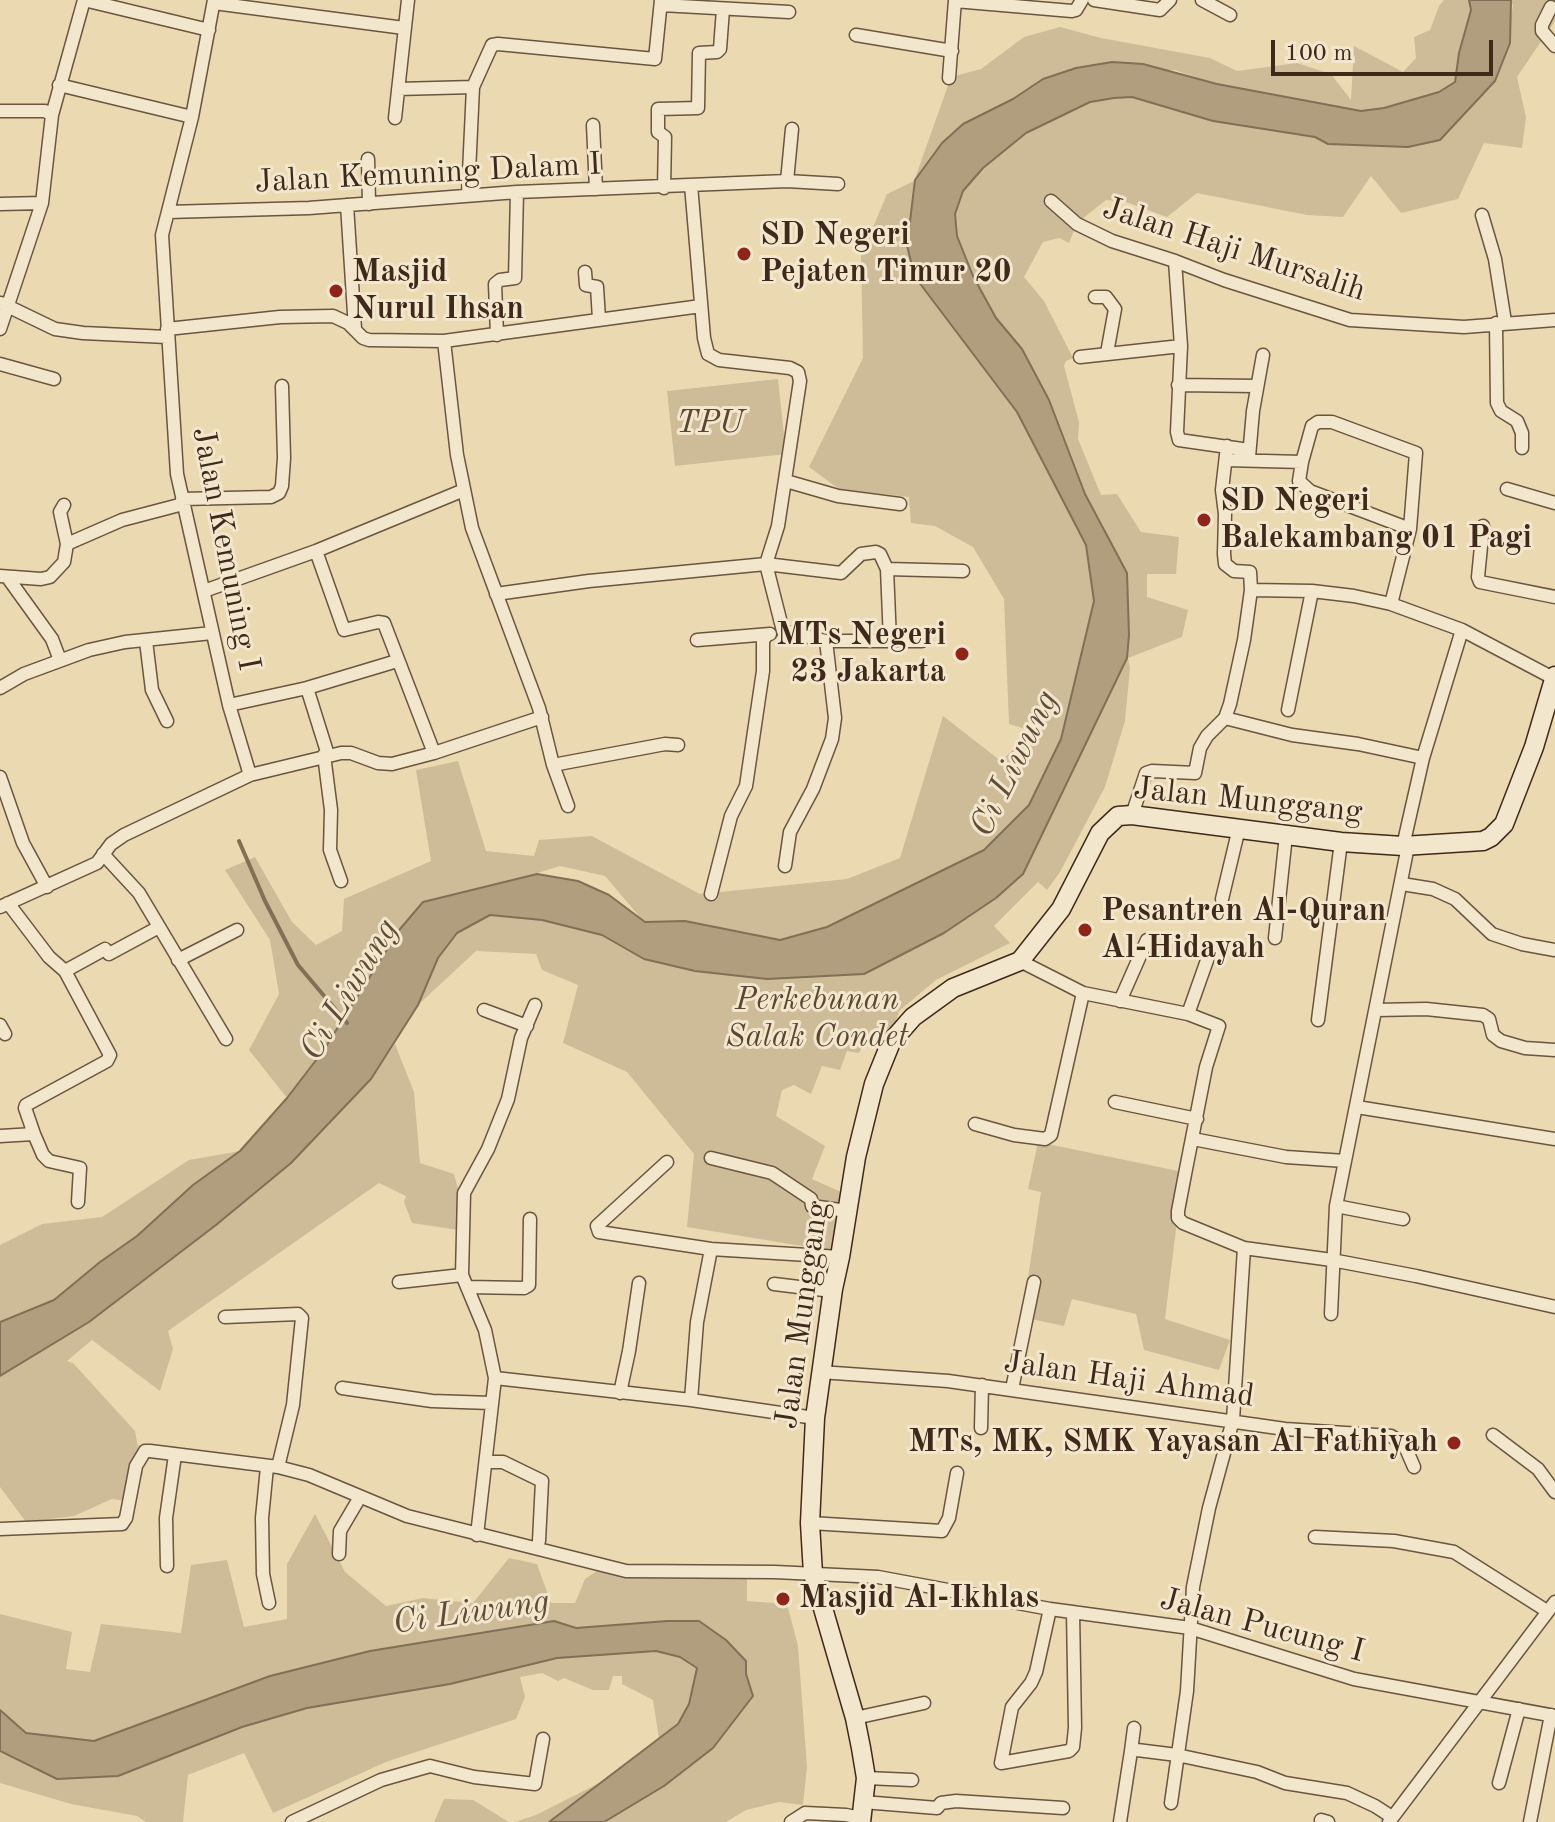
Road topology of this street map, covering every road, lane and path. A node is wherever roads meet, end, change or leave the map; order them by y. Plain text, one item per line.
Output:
1 (84, 0) edge
2 (408, 0) edge
3 (955, 0) edge
4 (1082, 0) edge
5 (1094, 0) edge
6 (1170, 0) edge
7 (1202, 0) edge
8 (214, 1) edge
9 (661, 2) edge
10 (1551, 7) dead end
11 (723, 9) junction
12 (789, 12) dead end
13 (1230, 15) dead end
14 (404, 28) junction
15 (209, 30) junction
16 (856, 35) dead end
17 (1555, 46) edge
18 (952, 53) junction
19 (949, 78) dead end
20 (59, 85) junction
21 (473, 87) junction
22 (398, 89) junction
23 (0, 111) edge
24 (52, 115) junction
25 (192, 117) junction
26 (395, 118) dead end
27 (593, 125) dead end
28 (792, 129) dead end
29 (368, 159) dead end
30 (787, 181) junction
31 (838, 184) dead end
32 (691, 185) junction
33 (664, 188) junction
34 (596, 189) junction
35 (517, 192) junction
36 (468, 194) junction
37 (1051, 201) dead end
38 (42, 203) junction
39 (0, 204) edge
40 (369, 204) junction
41 (347, 205) junction
42 (168, 212) junction
43 (1482, 215) dead end
44 (1175, 261) junction
45 (585, 272) dead end
46 (1095, 297) dead end
47 (3, 303) edge
48 (701, 306) junction
49 (599, 319) junction
50 (1555, 320) edge
51 (1500, 323) junction
52 (0, 329) edge
53 (355, 329) junction
54 (167, 333) junction
55 (497, 335) junction
56 (444, 341) junction
57 (1181, 346) junction
58 (1107, 353) junction
59 (1263, 355) dead end
60 (1080, 357) dead end
61 (0, 364) edge
62 (54, 379) dead end
63 (1178, 385) junction
64 (282, 386) dead end
65 (1257, 386) junction
66 (1227, 446) junction
67 (1522, 448) dead end
68 (1249, 455) junction
69 (1226, 460) junction
70 (1302, 462) junction
71 (786, 481) junction
72 (1507, 489) dead end
73 (464, 490) junction
74 (183, 502) junction
75 (1555, 503) edge
76 (900, 504) dead end
77 (64, 505) dead end
78 (1483, 526) dead end
79 (1410, 529) junction
80 (67, 544) junction
81 (316, 551) junction
82 (766, 564) junction
83 (887, 569) junction
84 (963, 571) dead end
85 (4, 577) edge
86 (1251, 590) junction
87 (204, 591) junction
88 (1312, 591) junction
89 (496, 594) junction
90 (1555, 597) edge
91 (1391, 604) junction
92 (1462, 630) junction
93 (783, 631) junction
94 (212, 633) junction
95 (767, 635) junction
96 (697, 640) dead end
97 (146, 641) junction
98 (826, 641) junction
99 (890, 641) junction
100 (922, 641) dead end
101 (60, 660) junction
102 (397, 661) junction
103 (1555, 678) edge
104 (0, 688) edge
105 (307, 688) junction
106 (229, 705) junction
107 (1288, 710) dead end
108 (542, 717) junction
109 (1225, 718) junction
110 (167, 721) dead end
111 (678, 745) dead end
112 (434, 753) junction
113 (326, 755) junction
114 (1423, 758) junction
115 (553, 765) junction
116 (250, 775) junction
117 (0, 777) edge
118 (568, 806) dead end
119 (1132, 815) junction
120 (1239, 828) junction
121 (1286, 835) junction
122 (1341, 842) junction
123 (1406, 846) junction
124 (103, 854) junction
125 (785, 866) dead end
126 (341, 881) dead end
127 (1402, 884) junction
128 (47, 887) junction
129 (711, 894) dead end
130 (1222, 899) dead end
131 (4, 905) edge
132 (159, 927) junction
133 (237, 930) dead end
134 (1275, 938) dead end
135 (1147, 940) dead end
136 (1211, 949) dead end
137 (1555, 950) edge
138 (178, 960) junction
139 (1020, 961) junction
140 (65, 971) junction
141 (1083, 993) junction
142 (1120, 1001) junction
143 (535, 1005) dead end
144 (484, 1010) dead end
145 (1376, 1010) junction
146 (1188, 1014) junction
147 (1318, 1020) dead end
148 (527, 1026) junction
149 (226, 1039) dead end
150 (1555, 1050) edge
151 (1115, 1102) dead end
152 (1357, 1107) junction
153 (1197, 1119) junction
154 (975, 1124) dead end
155 (34, 1134) junction
156 (0, 1136) edge
157 (1193, 1139) junction
158 (1555, 1139) edge
159 (711, 1158) dead end
160 (1345, 1161) junction
161 (667, 1162) dead end
162 (78, 1202) dead end
163 (1336, 1206) junction
164 (847, 1211) junction
165 (530, 1219) dead end
166 (1403, 1219) dead end
167 (1244, 1248) junction
168 (711, 1249) junction
169 (840, 1257) junction
170 (1332, 1260) junction
171 (462, 1275) junction
172 (399, 1282) dead end
173 (1034, 1282) dead end
174 (639, 1283) dead end
175 (774, 1284) dead end
176 (467, 1287) junction
177 (832, 1291) junction
178 (1555, 1307) edge
179 (1331, 1314) dead end
180 (225, 1317) dead end
181 (820, 1372) junction
182 (495, 1378) junction
183 (982, 1385) junction
184 (342, 1388) dead end
185 (1012, 1389) junction
186 (620, 1393) junction
187 (691, 1400) junction
188 (491, 1403) junction
189 (815, 1418) junction
190 (1233, 1420) junction
191 (981, 1428) dead end
192 (1493, 1435) dead end
193 (175, 1455) junction
194 (486, 1462) junction
195 (272, 1467) junction
196 (1414, 1467) dead end
197 (957, 1473) dead end
198 (1555, 1492) edge
199 (360, 1497) junction
200 (810, 1523) junction
201 (0, 1529) edge
202 (477, 1535) junction
203 (1315, 1537) dead end
204 (539, 1541) dead end
205 (339, 1554) dead end
206 (167, 1566) dead end
207 (813, 1574) junction
208 (269, 1603) dead end
209 (1551, 1606) edge
210 (1050, 1609) junction
211 (1073, 1612) junction
212 (1190, 1628) junction
213 (1478, 1701) junction
214 (924, 1703) dead end
215 (1519, 1709) junction
216 (1553, 1715) edge
217 (855, 1718) junction
218 (1134, 1728) dead end
219 (543, 1739) dead end
220 (1131, 1751) junction
221 (1177, 1755) junction
222 (866, 1778) junction
223 (912, 1780) dead end
224 (1499, 1783) dead end
225 (1171, 1803) dead end
226 (1063, 1808) dead end
227 (862, 1814) edge
228 (1391, 1820) edge
229 (292, 1822) edge
230 (791, 1822) edge
231 (1120, 1822) edge
232 (1530, 1822) edge

1 - 15 street
1 - 20 street
2 - 14 street
3 - 4 street
3 - 18 street
5 - 6 street
7 - 13 street
8 - 14 street
8 - 15 street, Jalan Kemuning I
9 - 11 street
9 - 21 street
10 - 17 street
11 - 12 street
11 - 33 street
14 - 22 street
15 - 25 street, Jalan Kemuning I
16 - 18 street
18 - 19 street
20 - 24 street
20 - 25 street
21 - 22 street
21 - 36 street
22 - 26 street
23 - 24 street
24 - 38 street
25 - 42 street, Jalan Kemuning I
27 - 34 street
28 - 30 street
29 - 40 street
30 - 31 street, Jalan Kemuning Dalam I
30 - 32 street, Jalan Kemuning Dalam I
32 - 33 street, Jalan Kemuning Dalam I
32 - 48 street
33 - 34 street, Jalan Kemuning Dalam I
34 - 35 street, Jalan Kemuning Dalam I
35 - 36 street, Jalan Kemuning Dalam I
35 - 55 street
36 - 40 street, Jalan Kemuning Dalam I
37 - 44 street, Jalan Haji Mursalih
38 - 39 street
38 - 47 street
40 - 41 street, Jalan Kemuning Dalam I
41 - 42 street, Jalan Kemuning Dalam I
41 - 53 street
42 - 54 street, Jalan Kemuning I
43 - 51 street
44 - 51 street, Jalan Haji Mursalih
44 - 57 street
45 - 49 street
46 - 58 street
47 - 52 street
47 - 54 street
48 - 49 street
48 - 71 street
49 - 55 street
50 - 51 street, Jalan Haji Mursalih
51 - 67 street
53 - 54 street
53 - 56 street
54 - 74 street, Jalan Kemuning I
55 - 56 street
56 - 73 street
57 - 58 street
57 - 63 street
58 - 60 street
59 - 65 street
61 - 62 street
63 - 65 street
63 - 66 street
64 - 74 street
65 - 68 street
66 - 68 street
66 - 69 street
68 - 69 street
68 - 70 street
69 - 86 street
70 - 79 street
70 - 79 street
71 - 76 street
71 - 82 street
72 - 75 street
73 - 81 street
73 - 89 street
74 - 80 street
74 - 87 street, Jalan Kemuning I
77 - 80 street
78 - 90 street
79 - 91 street
80 - 85 street
81 - 87 street
81 - 102 street
82 - 83 street
82 - 89 street
82 - 93 street
83 - 84 street
83 - 99 street
85 - 101 street
86 - 88 street
86 - 109 street
87 - 94 street, Jalan Kemuning I
88 - 91 street
88 - 107 street
89 - 108 street
91 - 92 street
92 - 103 street
92 - 114 street
93 - 95 street
93 - 98 street
94 - 97 street
94 - 106 street, Jalan Kemuning I
95 - 96 street
95 - 129 street
97 - 101 street
97 - 110 street
98 - 99 street
98 - 125 street
99 - 100 street
101 - 104 street
102 - 105 street
102 - 112 street
103 - 123 street, Jalan Munggang
105 - 106 street
105 - 113 street
106 - 116 street, Jalan Kemuning I
108 - 112 street
108 - 115 street
109 - 114 street
109 - 119 street
111 - 115 street
112 - 113 street
113 - 116 street
113 - 126 street
114 - 123 street
115 - 118 street
116 - 124 street
117 - 128 street
119 - 120 street, Jalan Munggang
119 - 139 street, Jalan Munggang
120 - 121 street, Jalan Munggang
120 - 130 street
121 - 122 street, Jalan Munggang
121 - 134 street
122 - 123 street, Jalan Munggang
122 - 147 street
123 - 127 street
124 - 128 street
124 - 132 street
127 - 137 street
127 - 145 street
128 - 131 street
131 - 140 street
132 - 138 street
132 - 140 street
133 - 138 street
135 - 142 street
136 - 146 street
138 - 149 street
139 - 141 street
139 - 164 street, Jalan Munggang
140 - 155 street
141 - 142 street
141 - 154 street
142 - 146 street
143 - 148 street
144 - 148 street
145 - 150 street
145 - 152 street
146 - 153 street
148 - 171 street
151 - 153 street
152 - 158 street
152 - 160 street
153 - 157 street
155 - 156 street
155 - 162 street
157 - 160 street
157 - 167 street
159 - 164 street
160 - 163 street
161 - 168 street
163 - 166 street
163 - 170 street
164 - 169 street, Jalan Munggang
165 - 176 street
167 - 170 street
167 - 190 street
168 - 169 street
168 - 187 street
169 - 177 street, Jalan Munggang
170 - 178 street
170 - 179 street
171 - 172 street
171 - 176 street
173 - 185 street
174 - 186 street
175 - 177 street
176 - 182 street
177 - 181 street, Jalan Munggang
180 - 195 street
181 - 183 street, Jalan Haji Ahmad
181 - 189 street, Jalan Munggang
182 - 186 street
182 - 188 street
183 - 185 street, Jalan Haji Ahmad
183 - 191 street
184 - 188 street
185 - 190 street, Jalan Haji Ahmad
186 - 187 street
187 - 189 street
188 - 194 street
189 - 200 street, Jalan Munggang
190 - 196 street, Jalan Haji Ahmad
190 - 212 street
192 - 198 street
193 - 195 street, Jalan Pucung I
193 - 201 street, Jalan Pucung I
193 - 206 street
194 - 202 street
194 - 204 street
195 - 199 street, Jalan Pucung I
195 - 208 street
197 - 200 street
199 - 202 street, Jalan Pucung I
199 - 205 street
200 - 207 street, Jalan Munggang
202 - 207 street, Jalan Pucung I
203 - 209 street
207 - 210 street, Jalan Pucung I
207 - 217 street, Jalan Munggang
209 - 213 street
210 - 211 street, Jalan Pucung I
210 - 211 street
211 - 212 street, Jalan Pucung I
212 - 213 street, Jalan Pucung I
212 - 221 street
213 - 215 street, Jalan Pucung I
213 - 228 street
214 - 217 street
215 - 216 street, Jalan Pucung I
215 - 224 street
216 - 232 street
217 - 222 street, Jalan Munggang
218 - 220 street
219 - 229 street
220 - 221 street
220 - 231 street
221 - 225 street
221 - 228 street
222 - 223 street
222 - 227 street, Jalan Munggang
226 - 227 street
227 - 230 street

